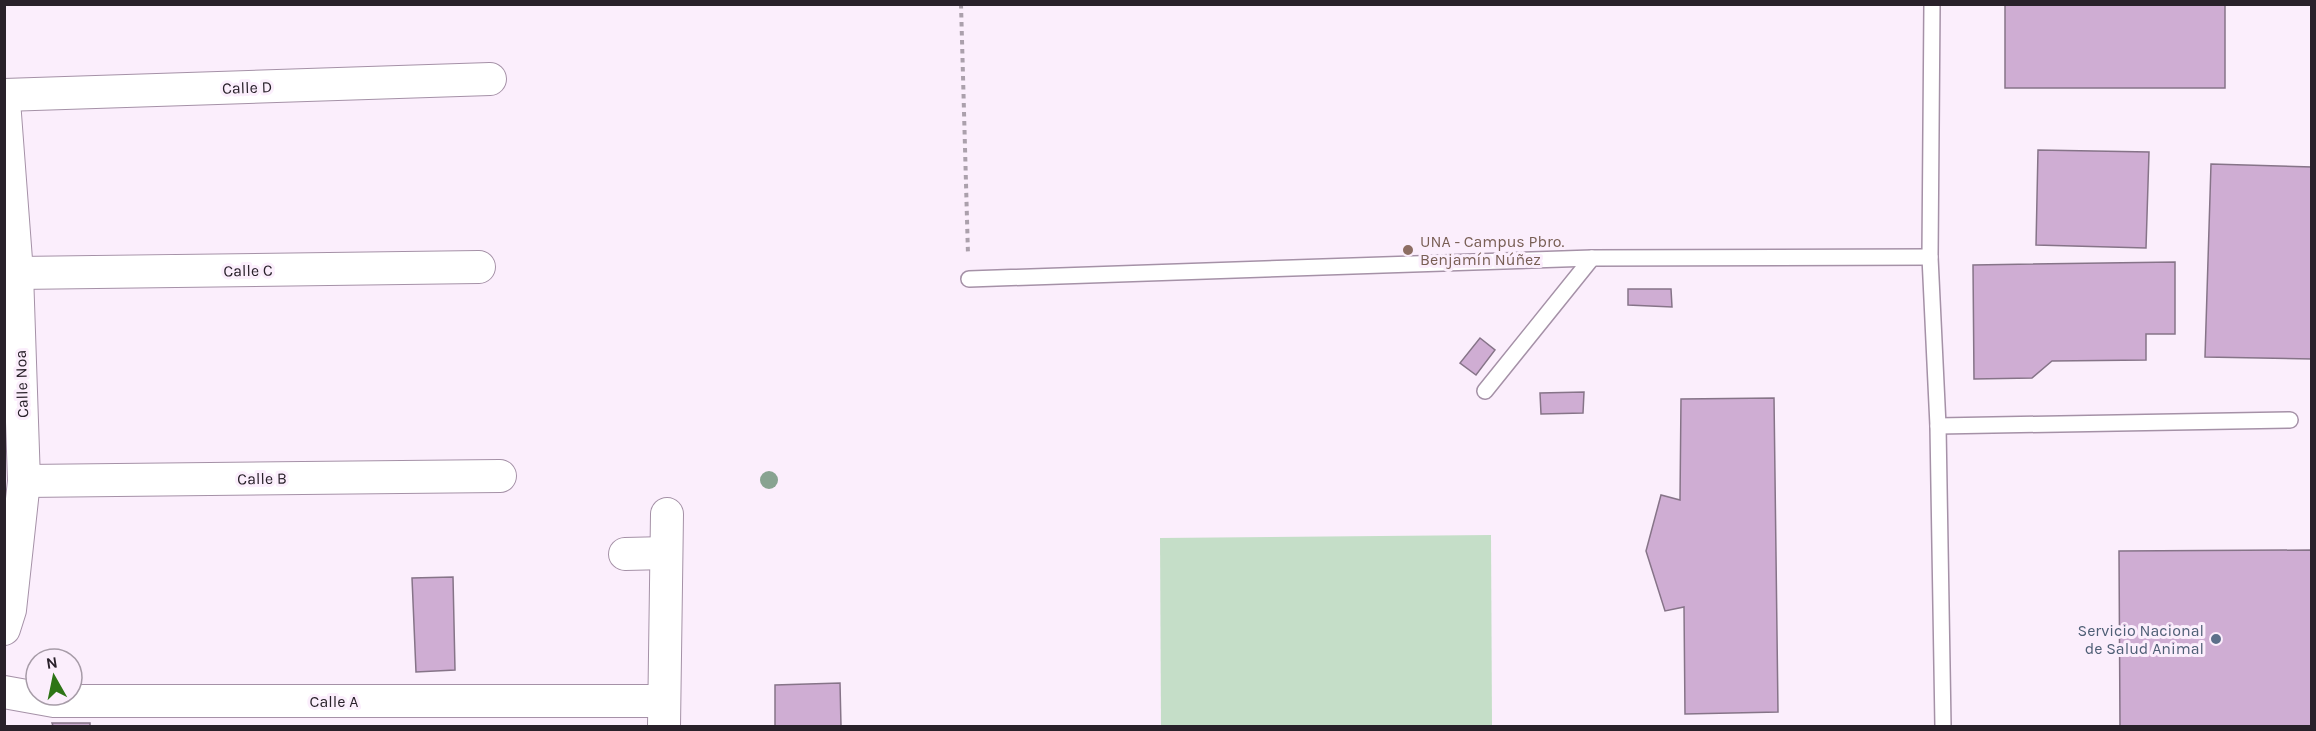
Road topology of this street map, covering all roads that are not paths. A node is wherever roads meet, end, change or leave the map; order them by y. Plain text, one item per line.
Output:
1 (1932, 4) edge
2 (490, 79) dead end
3 (4, 95) edge
4 (4, 101) edge
5 (1930, 257) junction
6 (1592, 258) junction
7 (478, 267) dead end
8 (17, 273) junction
9 (969, 279) road end
10 (1485, 391) dead end
11 (2290, 420) dead end
12 (1938, 426) junction
13 (500, 476) dead end
14 (24, 481) junction
15 (667, 514) dead end
16 (666, 553) junction
17 (625, 554) dead end
18 (4, 629) edge
19 (4, 692) edge
20 (664, 714) edge
21 (1943, 726) edge

1 - 5 lane
2 - 3 street, Calle D
4 - 8 street, Calle Noa
5 - 6 lane
5 - 12 lane
6 - 9 lane
6 - 10 lane
7 - 8 street, Calle C
8 - 14 street, Calle Noa
11 - 12 lane
12 - 21 lane
13 - 14 street, Calle B
14 - 18 street, Calle Noa
15 - 16 street, Calle A
16 - 17 street
16 - 20 street, Calle A
19 - 20 street, Calle A

